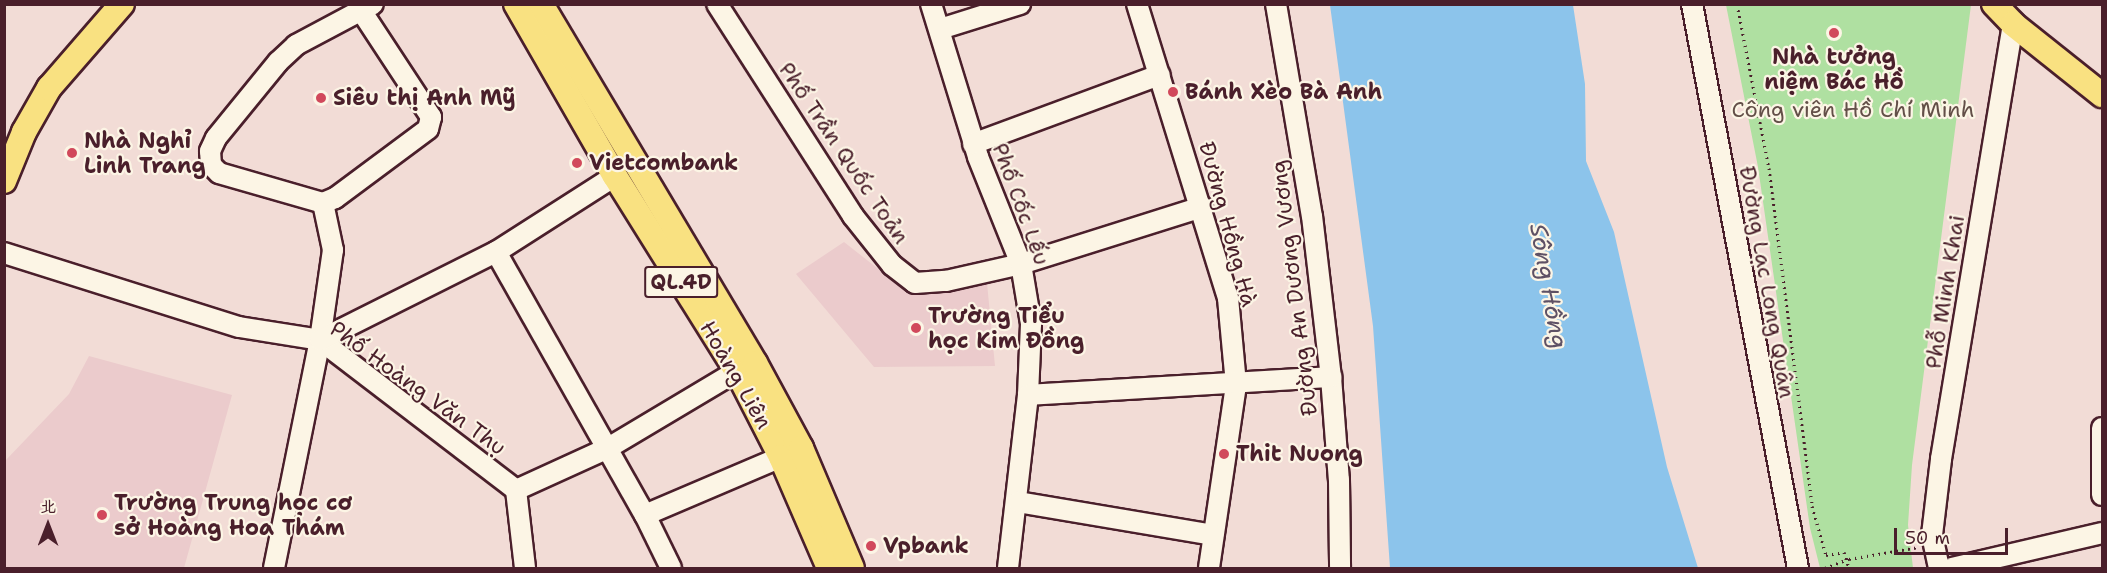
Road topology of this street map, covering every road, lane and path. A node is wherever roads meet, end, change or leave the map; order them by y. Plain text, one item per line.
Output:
1 (122, 4) edge
2 (516, 4) edge
3 (541, 4) edge
4 (717, 4) edge
5 (931, 4) edge
6 (1020, 4) edge
7 (1137, 4) edge
8 (1276, 4) edge
9 (1692, 4) edge
10 (1737, 4) edge
11 (1994, 4) edge
12 (367, 8) edge
13 (2013, 24) junction
14 (940, 29) junction
15 (1160, 75) junction
16 (2103, 95) edge
17 (973, 144) junction
18 (635, 164) junction
19 (615, 176) junction
20 (4, 181) edge
21 (323, 203) junction
22 (1202, 207) junction
23 (495, 252) junction
24 (4, 253) edge
25 (1021, 264) junction
26 (320, 340) junction
27 (746, 367) junction
28 (1331, 377) junction
29 (1236, 385) junction
30 (1028, 395) junction
31 (2103, 428) edge
32 (608, 448) junction
33 (782, 457) junction
34 (516, 490) junction
35 (2103, 495) edge
36 (1018, 502) junction
37 (645, 515) junction
38 (2103, 533) edge
39 (1213, 535) junction
40 (1934, 545) junction
41 (1849, 559) junction
42 (274, 568) edge
43 (525, 568) edge
44 (671, 568) edge
45 (829, 568) edge
46 (852, 568) edge
47 (1008, 568) edge
48 (1209, 568) edge
49 (1340, 568) edge
50 (1798, 568) edge
51 (1825, 568) edge
52 (1849, 568) edge
53 (1939, 568) edge
54 (1952, 568) edge

1 - 20 main road
2 - 19 main road, Hoàng Liên / QL.4D
3 - 18 main road, Hoàng Liên / QL.4D
4 - 25 street, Phố Trần Quốc Toản
5 - 14 street, Phố Cốc Lếu
6 - 14 street
7 - 15 street, Đường Hồng Hà
8 - 28 street, Đường An Dương Vương
9 - 50 street, Đường Lạc Long Quân
10 - 41 path
11 - 13 main road
12 - 21 street
12 - 21 street
13 - 16 main road
13 - 40 street, Phỗ Minh Khai
14 - 17 street, Phố Cốc Lếu
15 - 17 street
15 - 22 street, Đường Hồng Hà
17 - 25 street, Phố Cốc Lếu
18 - 19 main road
18 - 27 main road, Hoàng Liên / QL.4D
19 - 23 street
19 - 27 main road, Hoàng Liên / QL.4D
21 - 26 street
22 - 25 street, Phố Trần Quốc Toản
22 - 29 street, Đường Hồng Hà
23 - 26 street
23 - 32 street
24 - 26 street, Phố Hoàng Văn Thụ
25 - 30 street, Phố Cốc Lếu
26 - 34 street, Phố Hoàng Văn Thụ
26 - 42 street
27 - 32 street
27 - 33 main road, Hoàng Liên / QL.4D
27 - 46 main road, Hoàng Liên / QL.4D
28 - 29 street
28 - 49 street, Đường An Dương Vương
29 - 30 street
29 - 39 street, Đường Hồng Hà
30 - 36 street, Phố Cốc Lếu
31 - 35 street
32 - 34 street
32 - 37 street
33 - 37 street
33 - 45 main road, Hoàng Liên / QL.4D
34 - 43 street
36 - 39 street
36 - 47 street, Phố Cốc Lếu
37 - 44 street
38 - 54 street
39 - 48 street, Đường Hồng Hà
40 - 41 path
40 - 53 street, Phỗ Minh Khai
41 - 51 path
41 - 52 path

